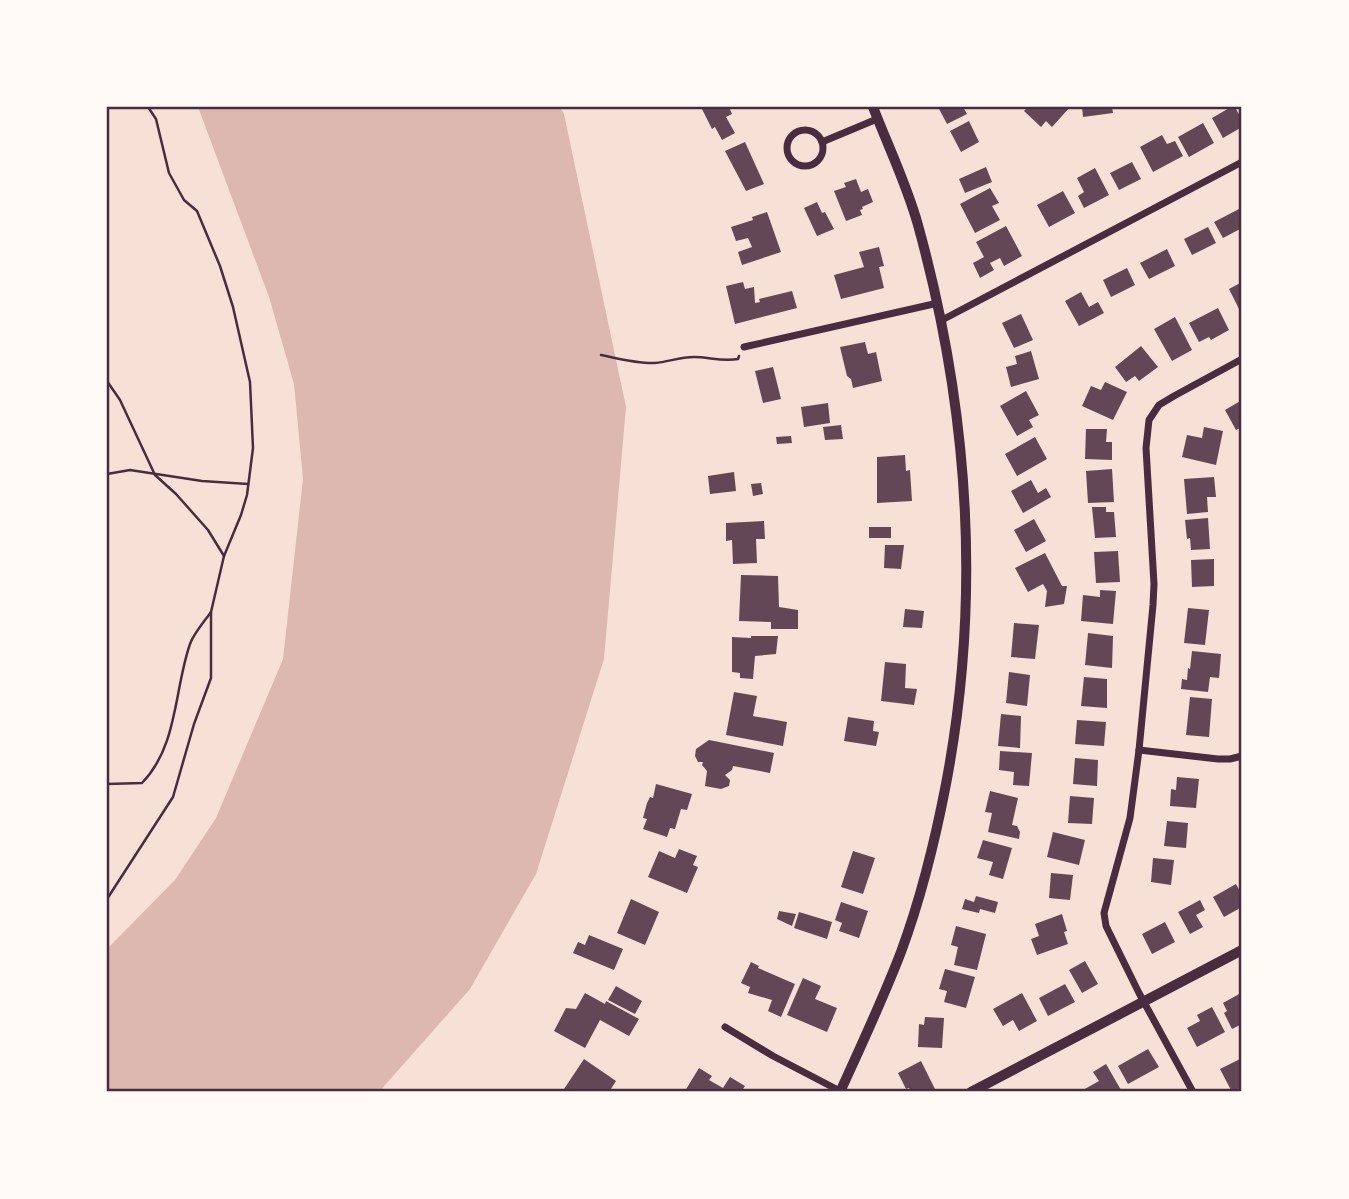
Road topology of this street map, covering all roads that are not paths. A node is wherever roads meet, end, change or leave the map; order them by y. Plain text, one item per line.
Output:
1 (873, 107) edge
2 (877, 119) junction
3 (822, 142) junction
4 (1242, 162) edge
5 (938, 303) junction
6 (942, 320) junction
7 (744, 347) road end
8 (1242, 359) edge
9 (1139, 750) junction
10 (1242, 755) edge
11 (1242, 950) edge
12 (1143, 1001) junction
13 (725, 1027) dead end
14 (840, 1092) edge
15 (971, 1092) edge
16 (1193, 1092) edge

1 - 2 street
2 - 3 street
2 - 5 street
3 - 3 street
4 - 6 street
5 - 6 street
5 - 7 street
6 - 14 street
8 - 9 street
9 - 10 street
9 - 12 street
11 - 12 street
12 - 15 street
12 - 16 street
13 - 14 street

